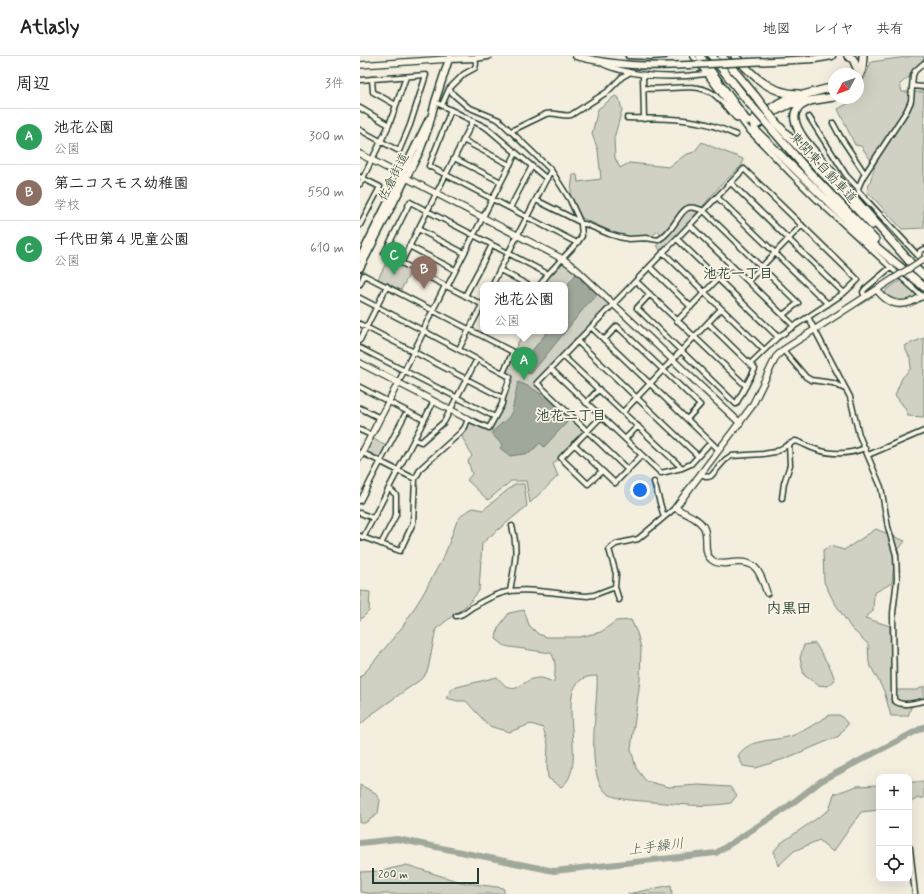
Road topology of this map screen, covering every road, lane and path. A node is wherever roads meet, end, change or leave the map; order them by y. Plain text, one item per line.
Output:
1 (488, 56) edge
2 (576, 56) edge
3 (628, 56) edge
4 (666, 56) edge
5 (692, 56) edge
6 (700, 56) edge
7 (712, 56) edge
8 (722, 56) edge
9 (735, 56) edge
10 (832, 56) edge
11 (848, 56) edge
12 (862, 57) edge
13 (425, 58) edge
14 (450, 58) edge
15 (476, 58) junction
16 (590, 58) edge
17 (600, 62) junction
18 (924, 63) edge
19 (360, 65) edge
20 (855, 68) edge
21 (857, 68) edge
22 (862, 68) edge
23 (629, 73) junction
24 (705, 74) junction
25 (643, 76) junction
26 (406, 77) junction
27 (372, 79) junction
28 (360, 80) edge
29 (912, 86) junction
30 (924, 87) edge
31 (644, 88) junction
32 (449, 89) junction
33 (828, 89) edge
34 (808, 97) junction
35 (828, 97) edge
36 (435, 102) junction
37 (396, 105) junction
38 (442, 105) junction
39 (360, 108) edge
40 (451, 110) junction
41 (627, 118) dead end
42 (809, 118) dead end
43 (644, 119) junction
44 (740, 119) junction
45 (473, 121) junction
46 (833, 122) dead end
47 (753, 123) junction
48 (389, 125) junction
49 (360, 130) edge
50 (511, 131) junction
51 (736, 135) dead end
52 (463, 140) junction
53 (382, 142) junction
54 (516, 153) junction
55 (360, 154) edge
56 (454, 158) junction
57 (373, 160) junction
58 (510, 164) junction
59 (532, 166) junction
60 (551, 170) junction
61 (865, 174) junction
62 (446, 175) junction
63 (404, 176) junction
64 (362, 178) edge
65 (547, 179) junction
66 (501, 182) junction
67 (731, 183) junction
68 (360, 184) edge
69 (858, 188) junction
70 (436, 193) junction
71 (717, 197) junction
72 (492, 199) junction
73 (536, 200) junction
74 (510, 208) junction
75 (427, 211) junction
76 (704, 211) junction
77 (483, 217) junction
78 (527, 217) junction
79 (580, 223) junction
80 (360, 225) edge
81 (690, 225) junction
82 (802, 225) junction
83 (418, 229) junction
84 (473, 235) junction
85 (518, 235) junction
86 (677, 239) junction
87 (789, 239) junction
88 (577, 243) junction
89 (492, 245) junction
90 (409, 246) junction
91 (924, 249) edge
92 (664, 252) junction
93 (464, 253) junction
94 (775, 253) junction
95 (508, 254) junction
96 (360, 258) edge
97 (563, 258) junction
98 (922, 259) edge
99 (401, 263) junction
100 (731, 265) junction
101 (762, 266) junction
102 (650, 267) junction
103 (891, 267) junction
104 (360, 269) edge
105 (916, 269) junction
106 (456, 270) junction
107 (500, 270) junction
108 (548, 274) junction
109 (924, 276) edge
110 (373, 278) junction
111 (718, 279) junction
112 (916, 280) junction
113 (636, 281) junction
114 (748, 281) junction
115 (494, 282) edge
116 (522, 282) edge
117 (542, 282) edge
118 (360, 284) edge
119 (388, 286) junction
120 (446, 286) junction
121 (924, 287) edge
122 (877, 290) junction
123 (705, 292) junction
124 (844, 293) junction
125 (650, 294) junction
126 (465, 296) junction
127 (865, 297) junction
128 (923, 297) edge
129 (360, 298) edge
130 (612, 302) junction
131 (480, 303) edge
132 (828, 304) junction
133 (691, 306) junction
134 (377, 307) junction
135 (721, 309) junction
136 (433, 310) junction
137 (480, 310) edge
138 (783, 315) junction
139 (808, 317) junction
140 (677, 321) junction
141 (708, 323) junction
142 (360, 324) edge
143 (794, 326) junction
144 (366, 327) junction
145 (591, 327) junction
146 (470, 329) junction
147 (816, 329) junction
148 (424, 330) junction
149 (778, 336) junction
150 (694, 337) junction
151 (360, 340) edge
152 (604, 340) junction
153 (577, 341) junction
154 (360, 348) edge
155 (459, 349) junction
156 (764, 350) junction
157 (783, 350) junction
158 (681, 351) junction
159 (414, 352) junction
160 (563, 356) junction
161 (477, 359) junction
162 (672, 360) junction
163 (360, 363) edge
164 (750, 364) junction
165 (550, 369) junction
166 (663, 369) junction
167 (404, 371) junction
168 (502, 373) junction
169 (466, 379) junction
170 (398, 383) junction
171 (650, 384) junction
172 (746, 386) junction
173 (360, 387) edge
174 (599, 389) junction
175 (846, 389) junction
176 (636, 397) junction
177 (457, 398) junction
178 (502, 398) junction
179 (389, 401) junction
180 (434, 401) junction
181 (586, 403) junction
182 (360, 408) edge
183 (450, 410) junction
184 (407, 411) junction
185 (623, 412) junction
186 (495, 417) junction
187 (601, 417) junction
188 (380, 418) junction
189 (468, 419) junction
190 (687, 419) junction
191 (424, 420) junction
192 (740, 424) junction
193 (638, 426) junction
194 (360, 430) edge
195 (588, 431) junction
196 (924, 431) edge
197 (371, 435) junction
198 (625, 439) junction
199 (414, 440) junction
200 (711, 442) junction
201 (574, 444) junction
202 (789, 444) junction
203 (865, 448) junction
204 (719, 450) junction
205 (361, 454) edge
206 (642, 455) junction
207 (868, 455) junction
208 (698, 456) junction
209 (380, 462) junction
210 (682, 468) junction
211 (628, 470) junction
212 (398, 471) junction
213 (602, 471) junction
214 (701, 474) junction
215 (415, 479) junction
216 (654, 482) dead end
217 (389, 488) junction
218 (782, 498) dead end
219 (360, 501) edge
220 (675, 508) junction
221 (360, 513) edge
222 (664, 517) junction
223 (373, 518) junction
224 (512, 526) dead end
225 (362, 537) edge
226 (381, 544) junction
227 (615, 587) junction
228 (510, 591) junction
229 (767, 593) dead end
230 (619, 600) dead end
231 (456, 616) dead end
232 (924, 701) edge
233 (912, 866) edge
234 (915, 894) edge

1 - 15 main road
2 - 16 main road
3 - 4 street
5 - 24 street
6 - 47 highway
7 - 112 highway, 東関東自動車道, bridge
8 - 105 highway, 東関東自動車道, bridge
9 - 34 highway
10 - 17 main road, bridge
11 - 20 highway
12 - 21 highway
12 - 22 highway
13 - 14 street
13 - 19 street
14 - 15 main road
14 - 36 main road, 佐倉街道
15 - 32 street
16 - 17 main road
17 - 23 street
18 - 29 street
23 - 25 street
23 - 50 street
24 - 25 street
24 - 44 street
25 - 31 street
26 - 27 street
26 - 37 street
26 - 53 street
27 - 28 street
27 - 37 street
29 - 30 street
29 - 61 street
31 - 43 street
31 - 44 street
32 - 38 street
32 - 50 street
33 - 34 highway
34 - 35 highway
34 - 47 highway
34 - 105 highway
36 - 38 street
36 - 63 main road, 佐倉街道
37 - 48 street
38 - 40 street
39 - 48 street
40 - 45 street
40 - 62 street
41 - 43 street
42 - 69 street
43 - 51 street
44 - 103 street
45 - 52 street
45 - 54 street
46 - 61 street
47 - 112 highway
48 - 53 street
49 - 53 street
50 - 60 street
52 - 56 street
52 - 58 street
53 - 57 street
54 - 58 street
54 - 59 street
55 - 57 street
56 - 62 street
56 - 66 street
57 - 63 street
57 - 64 street
58 - 66 street
59 - 65 street
59 - 74 street
60 - 65 street
60 - 79 street
61 - 69 street
62 - 70 street
62 - 72 street
63 - 70 street
63 - 96 main road, 佐倉街道
63 - 104 main road, 佐倉街道
64 - 68 street
64 - 80 street
65 - 73 street
66 - 72 street
67 - 71 street
67 - 82 street
67 - 87 street
69 - 98 street
70 - 75 street
70 - 77 street
71 - 76 street
71 - 94 street
72 - 74 street
72 - 77 street
73 - 78 street
73 - 79 street
74 - 78 street
75 - 83 street
75 - 84 street
75 - 99 street
76 - 79 street
76 - 81 street
76 - 101 street
77 - 84 street
77 - 85 street
78 - 85 street
78 - 88 street
79 - 88 street
81 - 86 street
81 - 100 street
82 - 87 street
82 - 124 street
83 - 90 street
83 - 93 street
84 - 89 street
84 - 93 street
85 - 95 street
85 - 97 street
86 - 92 street
86 - 111 street
87 - 94 street
87 - 124 street
88 - 97 street
89 - 95 street
89 - 126 street
90 - 99 street
90 - 106 street
91 - 98 street
92 - 102 street
92 - 123 street
93 - 106 street
94 - 101 street
94 - 132 street
95 - 107 street
95 - 108 street
97 - 108 street
97 - 130 street
98 - 122 street, bridge
99 - 120 street
100 - 111 street
100 - 114 street
101 - 114 street
101 - 138 street
102 - 113 street
102 - 133 street
103 - 127 street
103 - 128 street
104 - 110 street
105 - 109 highway, 東関東自動車道
106 - 120 street
107 - 115 street
107 - 116 street
108 - 117 street
110 - 118 street
110 - 119 street
111 - 123 street
111 - 149 street
112 - 121 highway, 東関東自動車道
113 - 125 street
113 - 130 street
114 - 138 street
119 - 134 street
119 - 136 street
120 - 126 street
120 - 136 street
122 - 127 street
122 - 128 street
123 - 133 street
123 - 135 street
124 - 132 street
125 - 140 street
125 - 158 street
126 - 131 street
127 - 147 street
129 - 134 street
130 - 145 street
130 - 162 street
132 - 139 street
133 - 140 street
134 - 144 street
134 - 148 street
135 - 141 street
135 - 156 street
136 - 146 street
136 - 148 street
137 - 146 street
138 - 143 street
139 - 143 street
139 - 147 street
140 - 150 street
141 - 150 street
141 - 164 street
142 - 144 street
143 - 149 street
144 - 151 street
144 - 159 street
145 - 152 street
145 - 153 street
146 - 155 street
146 - 168 street
147 - 157 street
147 - 175 street
148 - 155 street
148 - 159 street
149 - 156 street
150 - 158 street
150 - 172 street
152 - 166 street
152 - 171 street
153 - 160 street
153 - 176 street
154 - 167 street
155 - 161 street
156 - 164 street
157 - 175 street
157 - 192 street
158 - 162 street
158 - 172 street
159 - 167 street
159 - 169 street
160 - 165 street
160 - 174 street
161 - 168 street
161 - 169 street
162 - 166 street
162 - 192 street
163 - 170 street
164 - 172 street
165 - 181 street
165 - 195 street
166 - 171 street
166 - 190 street
167 - 170 street
167 - 177 street
168 - 178 street
169 - 177 street
169 - 178 street
170 - 179 street
170 - 180 street
171 - 176 street
171 - 190 street
173 - 179 street
174 - 181 street
174 - 185 street
175 - 203 street
176 - 185 street
176 - 208 street
177 - 183 street
177 - 186 street
178 - 186 street
179 - 184 street
179 - 188 street
180 - 183 street
180 - 191 street
181 - 187 street
182 - 188 street
183 - 189 street
183 - 199 street
184 - 191 street
184 - 209 street
185 - 193 street
186 - 189 street
187 - 195 street
187 - 198 street
188 - 197 street
189 - 215 street
190 - 200 street
191 - 199 street
192 - 204 street
193 - 198 street
193 - 210 street
194 - 197 street
195 - 201 street
195 - 211 street
196 - 207 street
197 - 205 street
198 - 206 street
199 - 212 street
200 - 204 street
200 - 208 street
201 - 213 street
201 - 213 street
202 - 203 street
202 - 214 street
202 - 218 street
203 - 207 street
204 - 214 street
205 - 209 street
206 - 210 street
206 - 211 street
207 - 232 street
208 - 210 street
209 - 212 street
209 - 219 street
211 - 213 street
212 - 215 street
212 - 217 street
214 - 220 street
215 - 226 street
216 - 222 street
217 - 223 street
217 - 226 street
220 - 222 street
220 - 229 street
221 - 223 street
222 - 227 street
223 - 225 street
224 - 228 street
225 - 226 street
227 - 228 street
227 - 230 street
228 - 231 street
233 - 234 street

